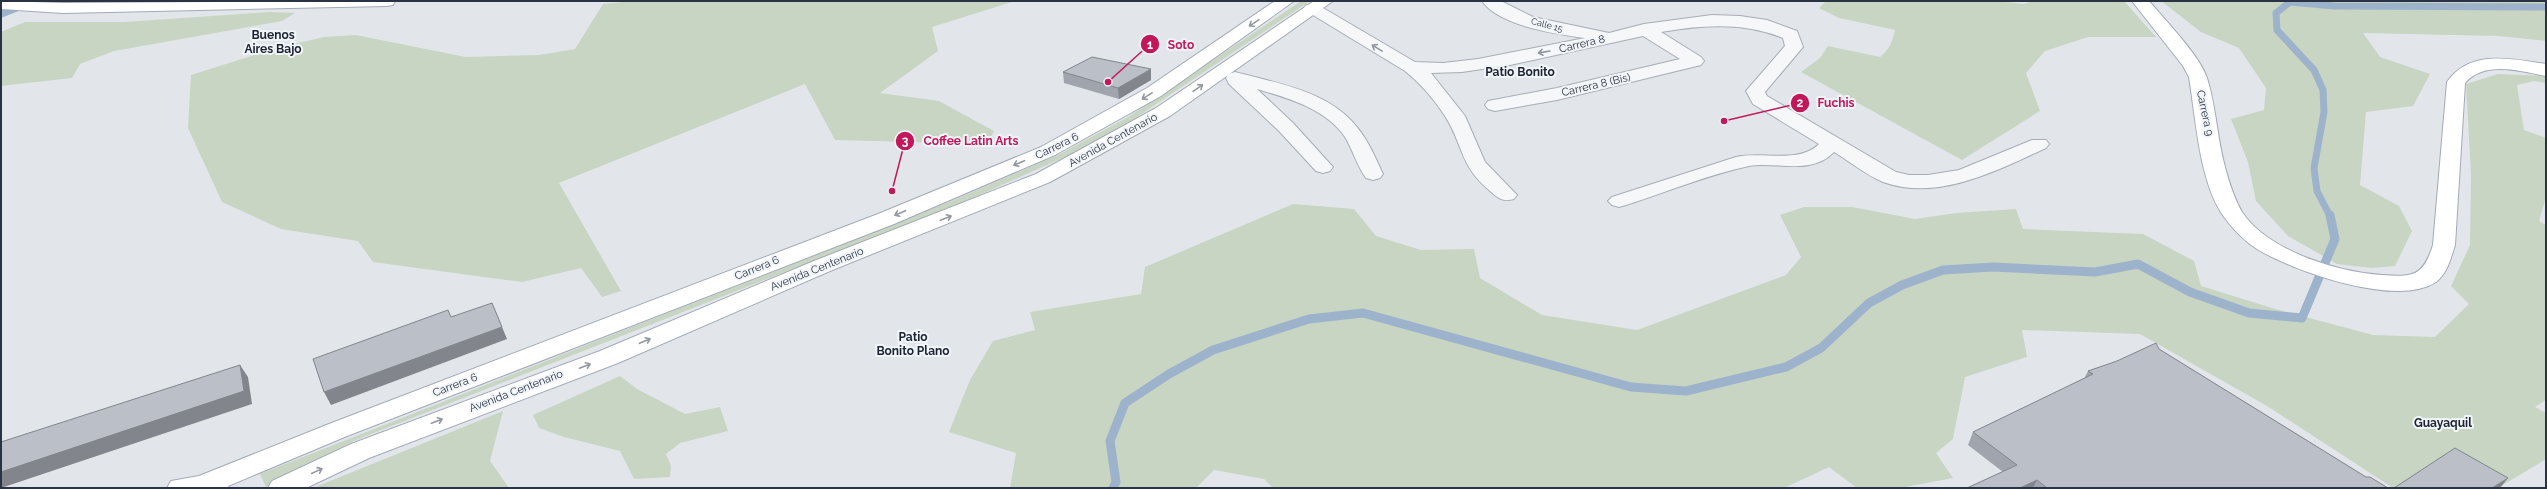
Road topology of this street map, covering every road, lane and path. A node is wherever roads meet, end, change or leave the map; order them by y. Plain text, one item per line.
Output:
1 (387, 1) edge
2 (1286, 1) edge
3 (1490, 1) edge
4 (2140, 1) edge
5 (148, 3) edge
6 (1, 4) edge
7 (1319, 5) edge
8 (1644, 29) junction
9 (1609, 37) junction
10 (1411, 67) junction
11 (2546, 70) edge
12 (1227, 75) junction
13 (1495, 105) dead end
14 (1832, 142) junction
15 (2039, 144) dead end
16 (1323, 167) dead end
17 (1373, 174) dead end
18 (1507, 195) dead end
19 (1618, 201) dead end
20 (200, 487) edge
21 (282, 488) edge

1 - 5 main road
2 -> 20 main road, Carrera 6
3 - 9 street, Calle 15
4 - 11 main road, Carrera 9
5 - 6 main road
10 -> 7 street
7 - 12 main road, Avenida Centenario
8 - 9 street, Carrera 8
8 - 13 street, Carrera 8 (Bis)
8 - 14 street, Carrera 8
9 -> 10 street, Carrera 8
10 - 18 street
12 - 16 street
12 - 17 street
21 -> 12 main road, Avenida Centenario
14 - 15 street
14 - 19 street

